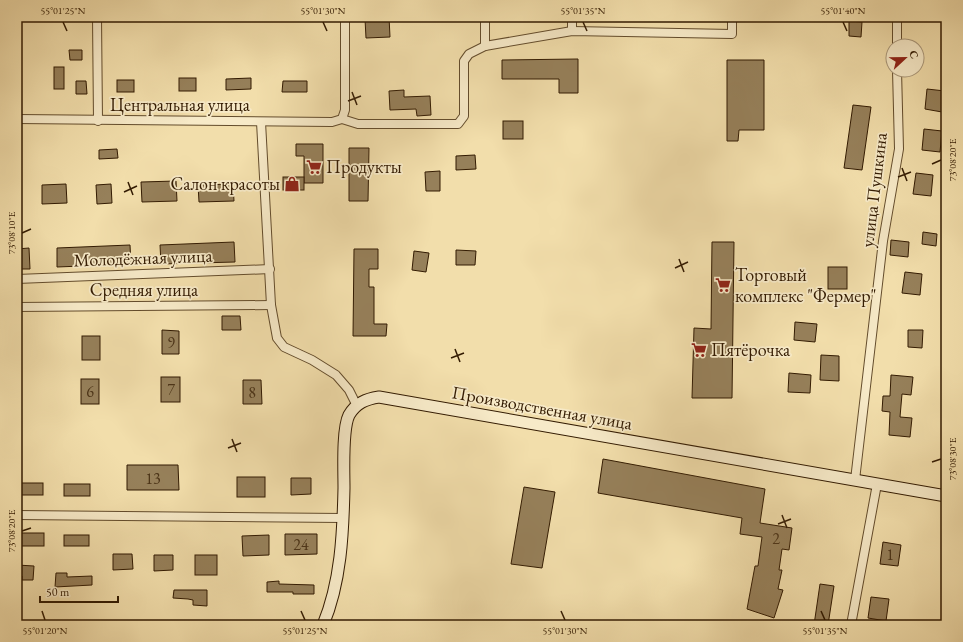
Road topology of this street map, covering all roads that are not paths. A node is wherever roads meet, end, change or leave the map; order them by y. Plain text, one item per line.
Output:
1 (97, 17) edge
2 (345, 17) edge
3 (485, 17) edge
4 (572, 17) edge
5 (732, 17) edge
6 (897, 17) edge
7 (572, 31) junction
8 (897, 38) edge
9 (485, 46) junction
10 (897, 78) edge
11 (17, 119) edge
12 (342, 119) junction
13 (98, 120) junction
14 (261, 122) junction
15 (270, 269) junction
16 (17, 279) edge
17 (271, 305) junction
18 (17, 307) edge
19 (357, 406) junction
20 (855, 480) junction
21 (877, 484) junction
22 (946, 496) edge
23 (17, 516) edge
24 (343, 518) junction
25 (323, 625) edge
26 (851, 625) edge

1 - 13 street
2 - 12 street
3 - 9 street
4 - 7 street
5 - 7 street
6 - 8 street
7 - 9 street
9 - 12 street
10 - 20 street, улица Пушкина
11 - 13 street, Центральная улица
12 - 14 street, Центральная улица
13 - 14 street, Центральная улица
14 - 15 street
15 - 16 street, Молодёжная улица
15 - 17 street
17 - 18 street, Средняя улица
17 - 19 street
19 - 20 street, Производственная улица
19 - 24 street
20 - 21 street, Производственная улица
21 - 22 street, Производственная улица
21 - 26 street
23 - 24 street
24 - 25 street

